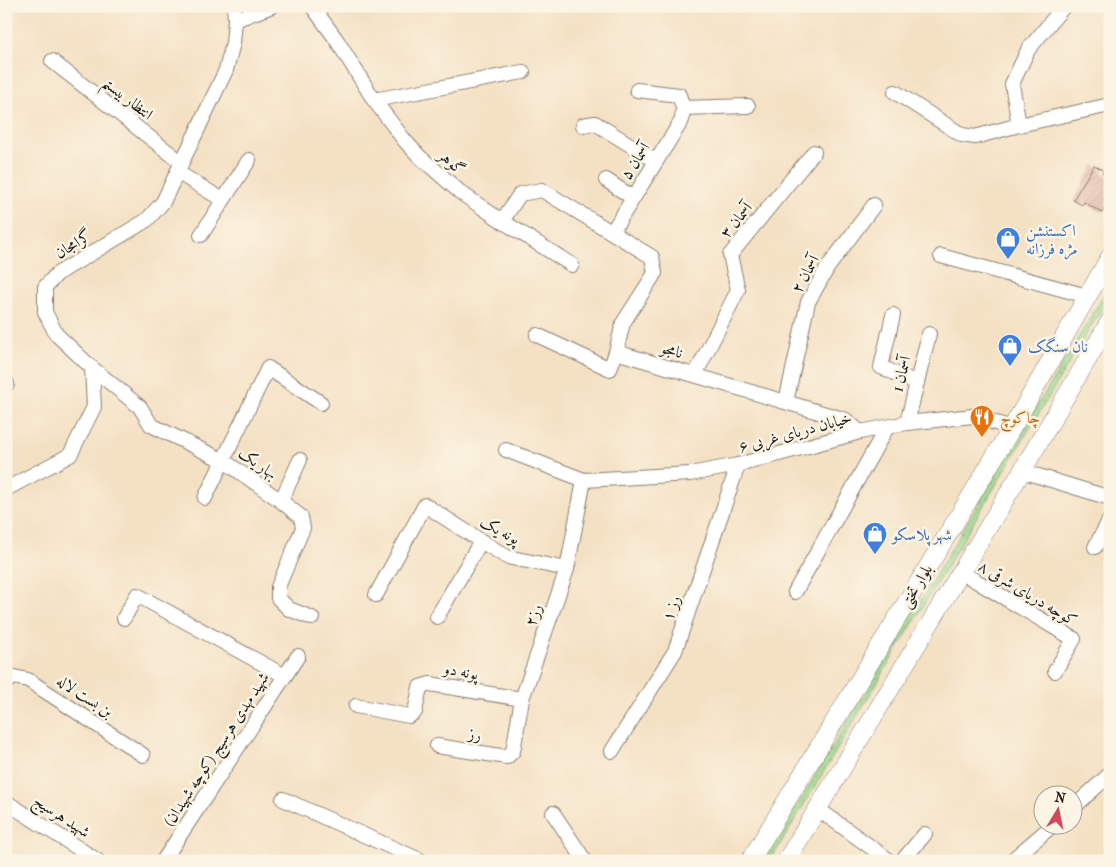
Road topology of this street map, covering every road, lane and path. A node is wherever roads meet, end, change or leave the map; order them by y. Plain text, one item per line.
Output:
1 (272, 6) edge
2 (312, 6) edge
3 (1064, 6) edge
4 (234, 13) edge
5 (52, 61) dead end
6 (523, 72) dead end
7 (637, 90) dead end
8 (895, 92) dead end
9 (374, 100) junction
10 (1110, 105) edge
11 (748, 106) dead end
12 (683, 108) junction
13 (583, 125) dead end
14 (1019, 125) junction
15 (814, 152) dead end
16 (249, 160) dead end
17 (656, 162) junction
18 (180, 167) junction
19 (606, 180) dead end
20 (633, 198) junction
21 (223, 200) junction
22 (874, 205) dead end
23 (502, 221) junction
24 (612, 232) junction
25 (201, 235) dead end
26 (941, 256) dead end
27 (1110, 257) edge
28 (572, 265) dead end
29 (1088, 296) junction
30 (894, 315) dead end
31 (1110, 321) edge
32 (929, 334) dead end
33 (537, 335) dead end
34 (616, 352) junction
35 (92, 368) junction
36 (695, 375) junction
37 (917, 383) junction
38 (321, 402) dead end
39 (786, 402) junction
40 (907, 423) junction
41 (888, 427) junction
42 (1012, 428) junction
43 (860, 432) junction
44 (506, 450) dead end
45 (300, 460) dead end
46 (224, 461) junction
47 (738, 465) junction
48 (1022, 471) junction
49 (584, 480) junction
50 (7, 488) edge
51 (205, 498) dead end
52 (1110, 498) edge
53 (281, 500) junction
54 (1110, 519) edge
55 (481, 541) junction
56 (1095, 547) dead end
57 (567, 569) junction
58 (961, 572) junction
59 (795, 592) dead end
60 (376, 595) dead end
61 (436, 617) dead end
62 (124, 618) dead end
63 (312, 618) dead end
64 (298, 656) dead end
65 (1055, 671) dead end
66 (285, 676) junction
67 (6, 682) edge
68 (522, 700) junction
69 (356, 706) dead end
70 (437, 746) dead end
71 (612, 751) dead end
72 (144, 755) dead end
73 (507, 757) joint
74 (1110, 774) edge
75 (1084, 798) edge
76 (282, 799) dead end
77 (6, 802) edge
78 (818, 808) junction
79 (553, 813) dead end
80 (925, 834) dead end
81 (1042, 834) edge
82 (98, 861) edge
83 (163, 861) edge
84 (422, 861) edge
85 (585, 861) edge
86 (750, 861) edge
87 (786, 861) edge
88 (890, 861) edge
89 (902, 861) edge
90 (1011, 861) edge

1 - 4 street
2 - 9 street, گوهر
3 - 14 street
4 - 18 street, گرامجان
5 - 18 street, انتظار بیستم
6 - 9 street
7 - 12 street
8 - 14 street
9 - 23 street, گوهر
10 - 14 street
11 - 12 street
12 - 17 street, آسمان ۵
13 - 17 street
15 - 36 street, آسمان ۳
16 - 21 street
17 - 20 street, آسمان ۵
18 - 21 street, انتظار بیستم
18 - 35 street, گرامجان
19 - 20 street
20 - 24 street, آسمان ۵
21 - 25 street
22 - 39 street, آسمان ۲
23 - 24 street
23 - 28 street, گوهر
24 - 34 street
26 - 29 street
27 - 29 main road, بلوار تختی
29 - 42 main road, بلوار تختی
30 - 37 street
31 - 48 main road, بلوار تختی
32 - 37 street, آسمان 1
33 - 34 street
34 - 36 street, نامجو
35 - 46 street, بهار یک
35 - 50 street
36 - 39 street, نامجو
37 - 40 street, آسمان 1
38 - 46 street
39 - 43 street, نامجو
40 - 41 street, خیابان دریای غربی ۶
40 - 42 street, خیابان دریای غربی ۶
41 - 43 street, خیابان دریای غربی ۶
41 - 59 street
42 - 86 main road, بلوار تختی
43 - 47 street, خیابان دریای غربی ۶
44 - 49 street
45 - 53 street
46 - 51 street
46 - 53 street, بهار یک
47 - 49 street, خیابان دریای غربی ۶
47 - 71 street, رز ۱
48 - 52 street
48 - 58 main road, بلوار تختی
49 - 57 street, رز۲
53 - 63 street, بهار یک
54 - 56 street
55 - 57 street, پونه یک
55 - 60 street, پونه یک
55 - 61 street
57 - 68 street, رز۲
58 - 65 street, کوچه دریای شرقی ۸
58 - 78 main road, بلوار تختی
62 - 66 street
64 - 66 street, شهید مهدی هرسیج (کوچه شهیدان)
66 - 83 street, شهید مهدی هرسیج (کوچه شهیدان)
67 - 72 street, بن بست لاله
68 - 69 street, پونه دو
68 - 73 street, رز۲
70 - 73 street, رز
74 - 75 street
76 - 84 street
77 - 82 street, شهید هرسیج
78 - 87 main road, بلوار تختی
78 - 88 street
79 - 85 street
80 - 89 street
81 - 90 street

